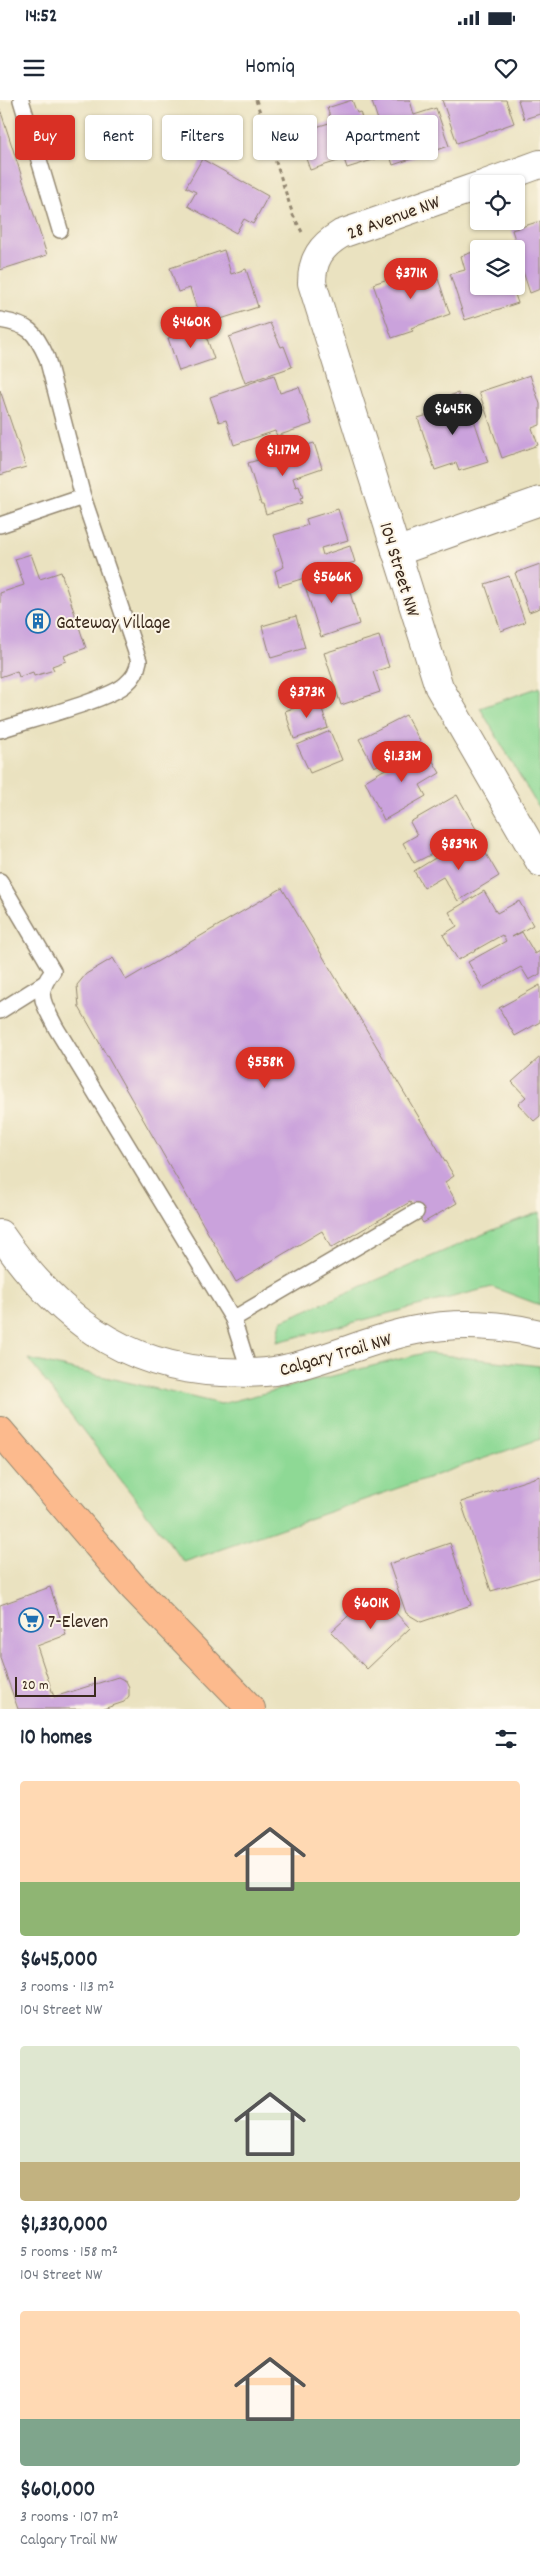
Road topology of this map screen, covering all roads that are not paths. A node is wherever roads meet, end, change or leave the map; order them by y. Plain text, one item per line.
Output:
1 (21, 100) edge
2 (540, 164) edge
3 (509, 175) edge
4 (470, 189) edge
5 (60, 230) dead end
6 (315, 258) joint
7 (0, 320) edge
8 (83, 497) junction
9 (540, 501) edge
10 (0, 525) edge
11 (396, 552) junction
12 (0, 730) edge
13 (540, 862) edge
14 (0, 881) edge
15 (43, 984) junction
16 (0, 1011) edge
17 (416, 1212) dead end
18 (0, 1234) edge
19 (233, 1319) junction
20 (540, 1334) edge
21 (250, 1373) junction
22 (0, 1431) edge
23 (251, 1709) edge

1 - 5 lane
2 - 3 street
4 - 6 street, 28 Avenue NW
6 - 11 street, 104 Street NW
7 - 8 lane
8 - 10 lane
8 - 12 lane
9 - 11 street
11 - 13 street, 104 Street NW
14 - 15 lane
15 - 16 lane
15 - 19 lane
17 - 19 lane
18 - 21 street, Calgary Trail NW
19 - 21 lane
20 - 21 street, Calgary Trail NW
22 - 23 highway

